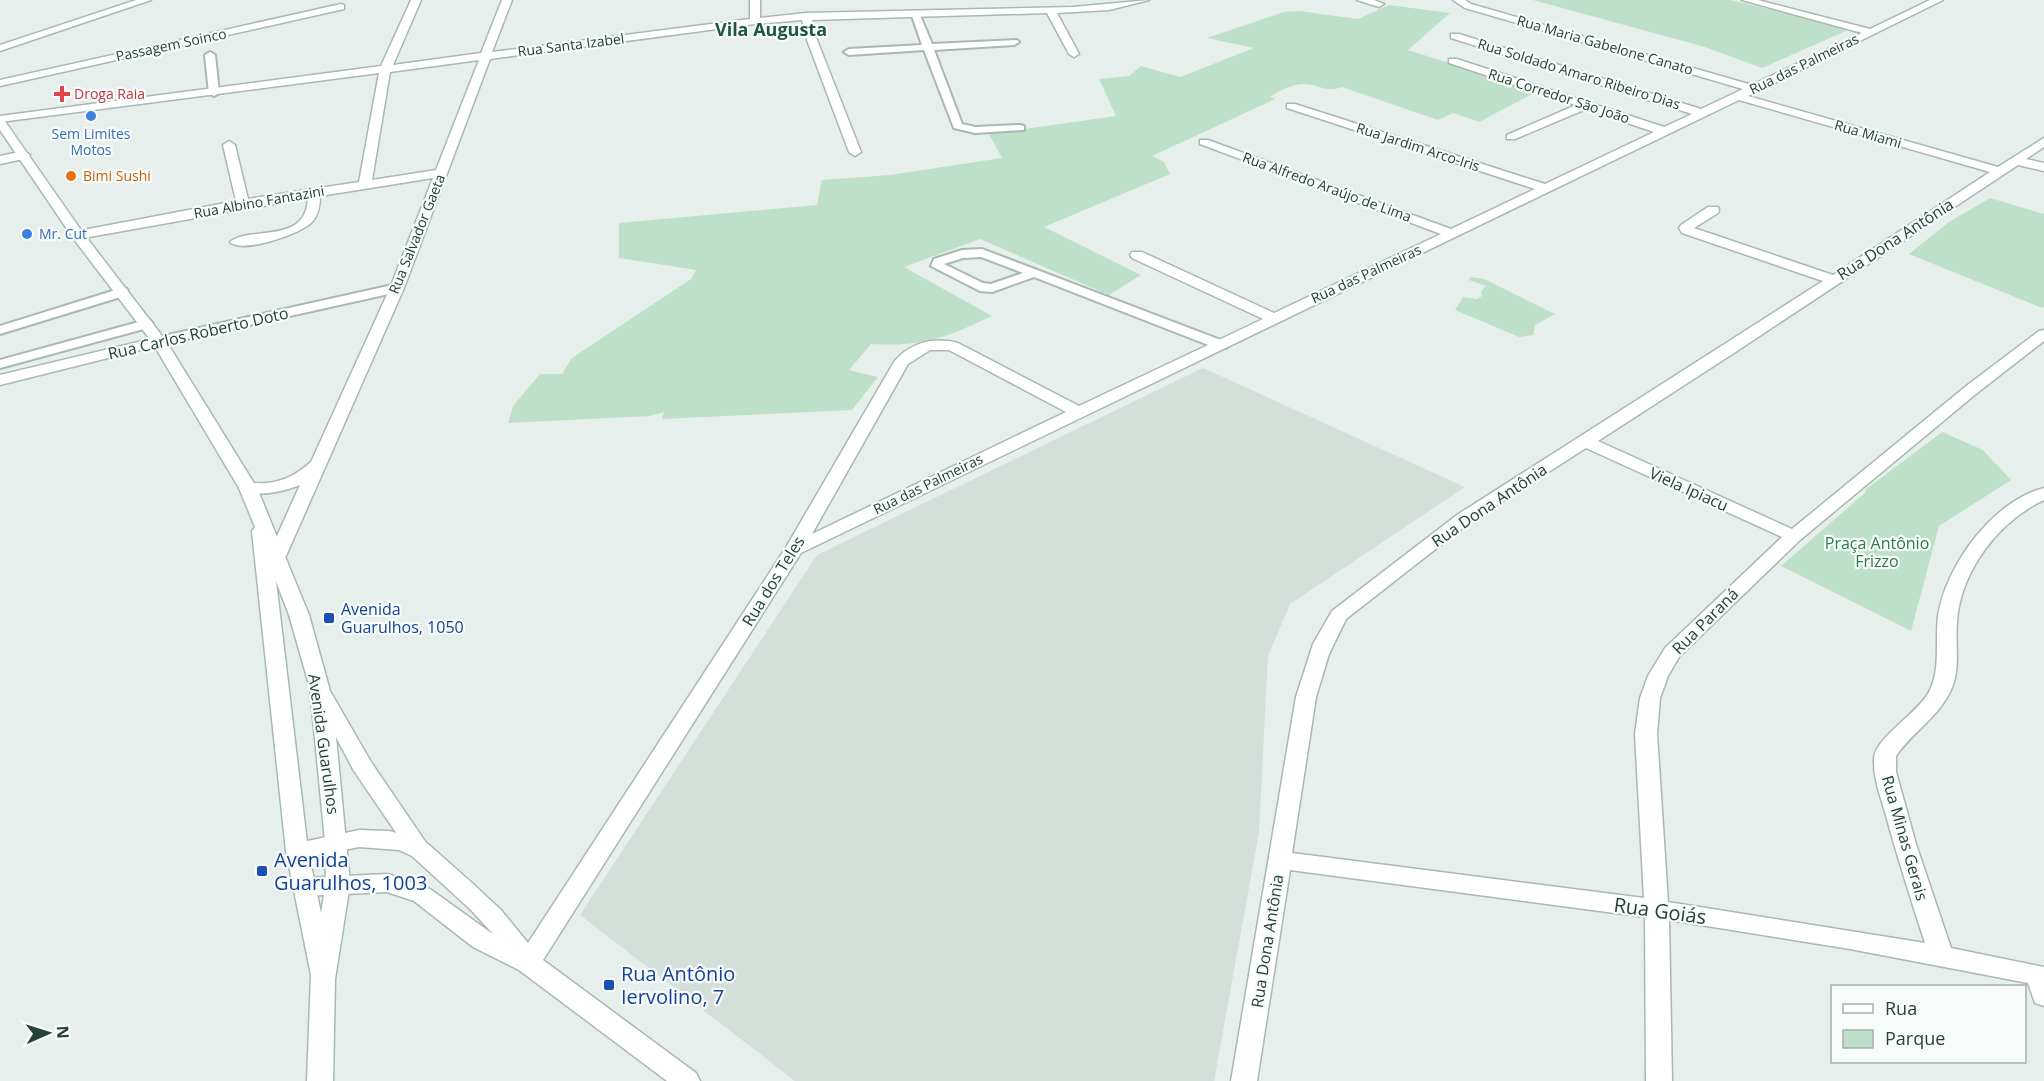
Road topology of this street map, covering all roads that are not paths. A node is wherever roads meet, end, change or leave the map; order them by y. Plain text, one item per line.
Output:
1 (146, 0) edge
2 (416, 0) edge
3 (507, 0) edge
4 (755, 0) edge
5 (994, 0) edge
6 (1144, 0) edge
7 (1362, 0) edge
8 (1458, 0) edge
9 (1747, 0) edge
10 (1910, 0) edge
11 (1938, 0) edge
12 (1379, 4) dead end
13 (1926, 4) junction
14 (341, 7) dead end
15 (1050, 10) junction
16 (999, 11) junction
17 (915, 13) junction
18 (806, 16) junction
19 (755, 21) junction
20 (1871, 32) junction
21 (1455, 36) dead end
22 (1014, 42) dead end
23 (928, 47) junction
24 (0, 48) edge
25 (849, 52) dead end
26 (1074, 54) dead end
27 (210, 55) dead end
28 (488, 56) junction
29 (1453, 61) dead end
30 (384, 70) junction
31 (0, 83) edge
32 (1753, 89) junction
33 (214, 93) junction
34 (1737, 96) junction
35 (1586, 105) junction
36 (1291, 106) dead end
37 (1702, 113) junction
38 (0, 120) edge
39 (1020, 128) dead end
40 (1664, 131) junction
41 (1511, 137) dead end
42 (1204, 142) dead end
43 (2044, 142) edge
44 (229, 145) dead end
45 (855, 152) dead end
46 (24, 155) junction
47 (0, 160) edge
48 (2017, 161) junction
49 (2044, 167) edge
50 (1998, 171) junction
51 (442, 174) junction
52 (365, 185) junction
53 (1546, 188) junction
54 (314, 193) junction
55 (243, 204) junction
56 (1713, 210) dead end
57 (1451, 233) junction
58 (78, 235) junction
59 (237, 242) dead end
60 (1137, 255) dead end
61 (1032, 274) junction
62 (1833, 280) junction
63 (118, 287) junction
64 (397, 288) junction
65 (0, 318) edge
66 (1273, 318) junction
67 (146, 324) junction
68 (0, 330) edge
69 (2044, 334) edge
70 (159, 341) junction
71 (1221, 345) junction
72 (0, 364) edge
73 (0, 380) edge
74 (1078, 412) junction
75 (1585, 441) junction
76 (318, 465) junction
77 (248, 488) junction
78 (2044, 493) edge
79 (260, 517) junction
80 (1794, 536) junction
81 (794, 549) junction
82 (277, 556) junction
83 (320, 687) junction
84 (336, 841) junction
85 (420, 850) junction
86 (297, 851) junction
87 (1281, 860) junction
88 (338, 884) junction
89 (303, 887) junction
90 (1657, 910) junction
91 (1941, 955) junction
92 (528, 963) junction
93 (323, 979) junction
94 (2041, 986) edge
95 (320, 1081) edge
96 (687, 1081) edge
97 (1244, 1081) edge
98 (1659, 1081) edge

1 - 24 street
2 - 30 street
3 - 28 street, Rua Salvador Gaeta
4 - 19 street
5 - 16 street
6 - 15 street, Rua Santa Izabel
7 - 12 street
8 - 32 street, Rua Maria Gabelone Canato
9 - 20 street
10 - 13 street
11 - 13 street, Rua das Palmeiras
13 - 20 street, Rua das Palmeiras
14 - 31 street, Passagem Soinco
15 - 16 street, Rua Santa Izabel
15 - 26 street
16 - 17 street, Rua Santa Izabel
17 - 18 street, Rua Santa Izabel
17 - 23 lane
18 - 19 street, Rua Santa Izabel
18 - 45 street
19 - 28 street, Rua Santa Izabel
20 - 32 street, Rua das Palmeiras
21 - 37 street, Rua Soldado Amaro Ribeiro Dias
22 - 23 lane
23 - 25 lane
23 - 39 lane
27 - 33 lane
28 - 30 street, Rua Santa Izabel
28 - 51 street, Rua Salvador Gaeta
29 - 35 street, Rua Corredor São João
30 - 33 street, Rua Santa Izabel
30 - 52 street
32 - 34 street, Rua das Palmeiras
33 - 38 street, Rua Santa Izabel
34 - 37 street, Rua das Palmeiras
34 - 50 street, Rua Miami
35 - 40 street, Rua Corredor São João
35 - 41 street
36 - 53 street, Rua Jardim Arco-Iris
37 - 40 street, Rua das Palmeiras
38 - 46 street, Avenida Guarulhos
40 - 53 street, Rua das Palmeiras
42 - 57 street, Rua Alfredo Araújo de Lima
43 - 48 street, Rua Dona Antônia
44 - 55 street
46 - 47 street
46 - 58 street, Avenida Guarulhos
48 - 49 street
48 - 50 street, Rua Dona Antônia
50 - 62 street, Rua Dona Antônia
51 - 52 street, Rua Albino Fantazini
51 - 64 street, Rua Salvador Gaeta
52 - 54 street, Rua Albino Fantazini
53 - 57 street, Rua das Palmeiras
54 - 55 street, Rua Albino Fantazini
54 - 59 street
55 - 58 street, Rua Albino Fantazini
56 - 62 street
57 - 66 street, Rua das Palmeiras
58 - 63 street, Avenida Guarulhos
60 - 66 street
61 - 61 lane
61 - 71 lane
62 - 75 street, Rua Dona Antônia
63 - 65 lane
63 - 67 street, Avenida Guarulhos
63 - 68 lane
64 - 70 lane, Rua Carlos Roberto Doto
64 - 76 street, Rua Salvador Gaeta
66 - 71 street, Rua das Palmeiras
67 - 70 street, Avenida Guarulhos
67 - 72 lane
69 - 80 street, Rua Paraná
70 - 73 street, Rua Carlos Roberto Doto
70 - 77 street, Avenida Guarulhos
71 - 74 street, Rua das Palmeiras
74 - 81 street, Rua das Palmeiras
74 - 81 street, Rua dos Teles
75 - 80 street, Viela Ipiacu
75 - 87 street, Rua Dona Antônia
76 - 77 street
76 - 82 street, Rua Salvador Gaeta
77 - 79 street, Avenida Guarulhos
78 - 91 street, Rua Minas Gerais
79 - 82 street, Avenida Guarulhos
79 - 86 street, Avenida Guarulhos
80 - 90 street, Rua Paraná
81 - 92 street, Rua dos Teles
82 - 83 street, Avenida Guarulhos
83 - 84 street, Avenida Guarulhos
83 - 85 street
84 - 85 street
84 - 86 street
84 - 88 street, Avenida Guarulhos
85 - 92 street
86 - 89 street, Avenida Guarulhos
87 - 90 street, Rua Goiás
87 - 97 street, Rua Dona Antônia
88 - 89 street
88 - 92 street
88 - 93 street, Avenida Guarulhos
89 - 93 street, Avenida Guarulhos
90 - 91 street, Rua Goiás
90 - 98 street, Rua Paraná
91 - 94 street, Rua Goiás
92 - 96 street
93 - 95 street, Avenida Guarulhos

